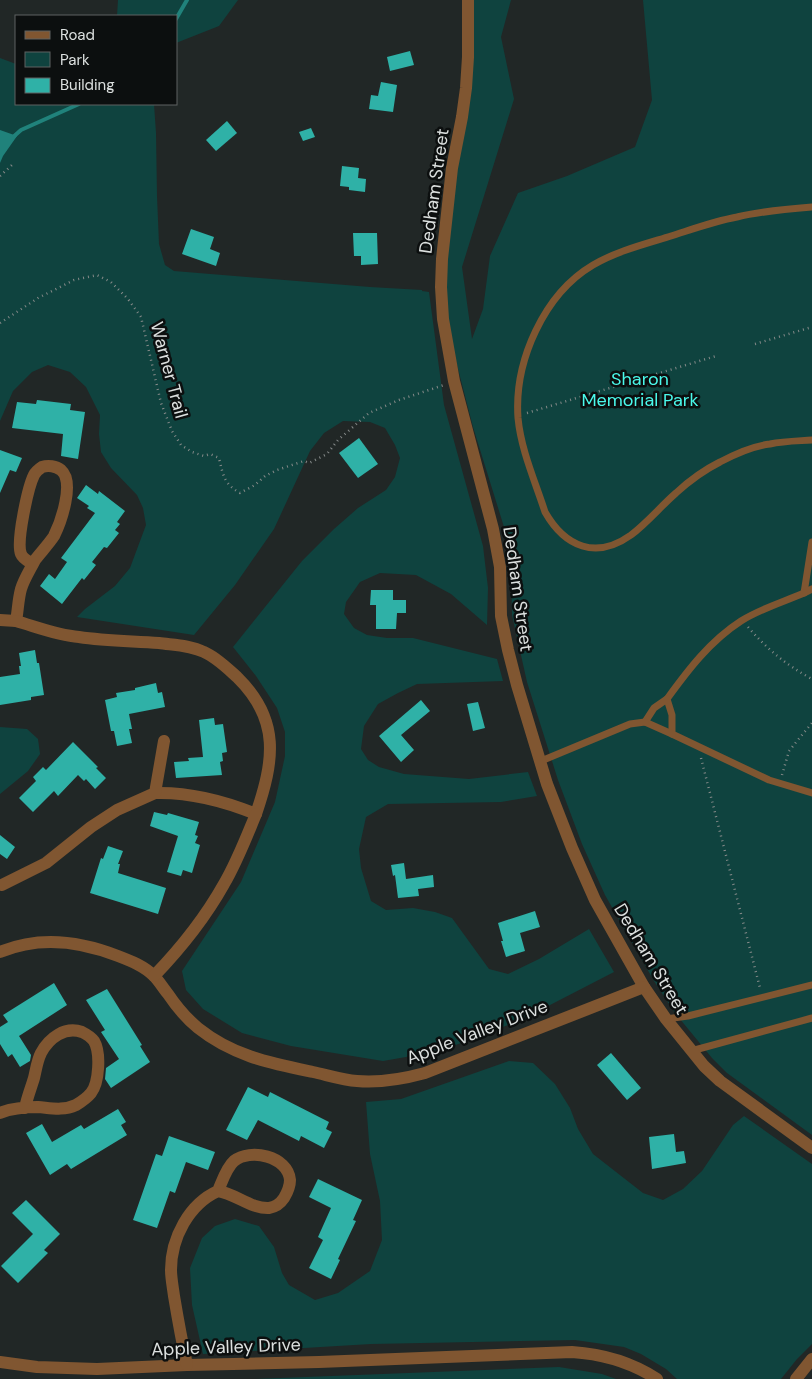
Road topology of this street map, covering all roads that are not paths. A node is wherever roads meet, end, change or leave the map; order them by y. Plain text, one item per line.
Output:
1 (468, 0) edge
2 (812, 207) edge
3 (812, 440) edge
4 (812, 542) edge
5 (33, 564) junction
6 (812, 589) edge
7 (804, 593) junction
8 (0, 620) edge
9 (16, 621) junction
10 (667, 699) junction
11 (645, 722) junction
12 (672, 734) junction
13 (164, 741) dead end
14 (541, 760) junction
15 (155, 793) junction
16 (812, 794) edge
17 (256, 814) junction
18 (2, 885) dead end
19 (0, 952) edge
20 (154, 976) junction
21 (812, 985) edge
22 (644, 987) junction
23 (812, 1018) edge
24 (666, 1019) junction
25 (691, 1051) junction
26 (24, 1108) junction
27 (0, 1113) edge
28 (812, 1148) edge
29 (218, 1191) junction
30 (812, 1359) edge
31 (0, 1362) edge
32 (187, 1365) junction
33 (657, 1379) edge
34 (796, 1379) edge

1 - 14 street, Dedham Street
2 - 3 lane
4 - 7 lane
5 - 5 street
5 - 9 street
6 - 7 lane
7 - 10 lane
8 - 9 street
9 - 17 street
10 - 11 lane
10 - 12 lane
11 - 12 lane
11 - 14 lane
12 - 16 lane
13 - 15 street
14 - 22 street, Dedham Street
15 - 17 street
15 - 18 street
17 - 20 street
19 - 20 street, Apple Valley Drive
20 - 22 street, Apple Valley Drive
21 - 24 lane
22 - 24 street, Dedham Street
23 - 25 lane
24 - 25 street, Dedham Street
25 - 28 street, Dedham Street
26 - 26 street
26 - 27 street
29 - 29 street
29 - 32 street
30 - 34 street
31 - 32 street, Apple Valley Drive
32 - 33 street, Apple Valley Drive

